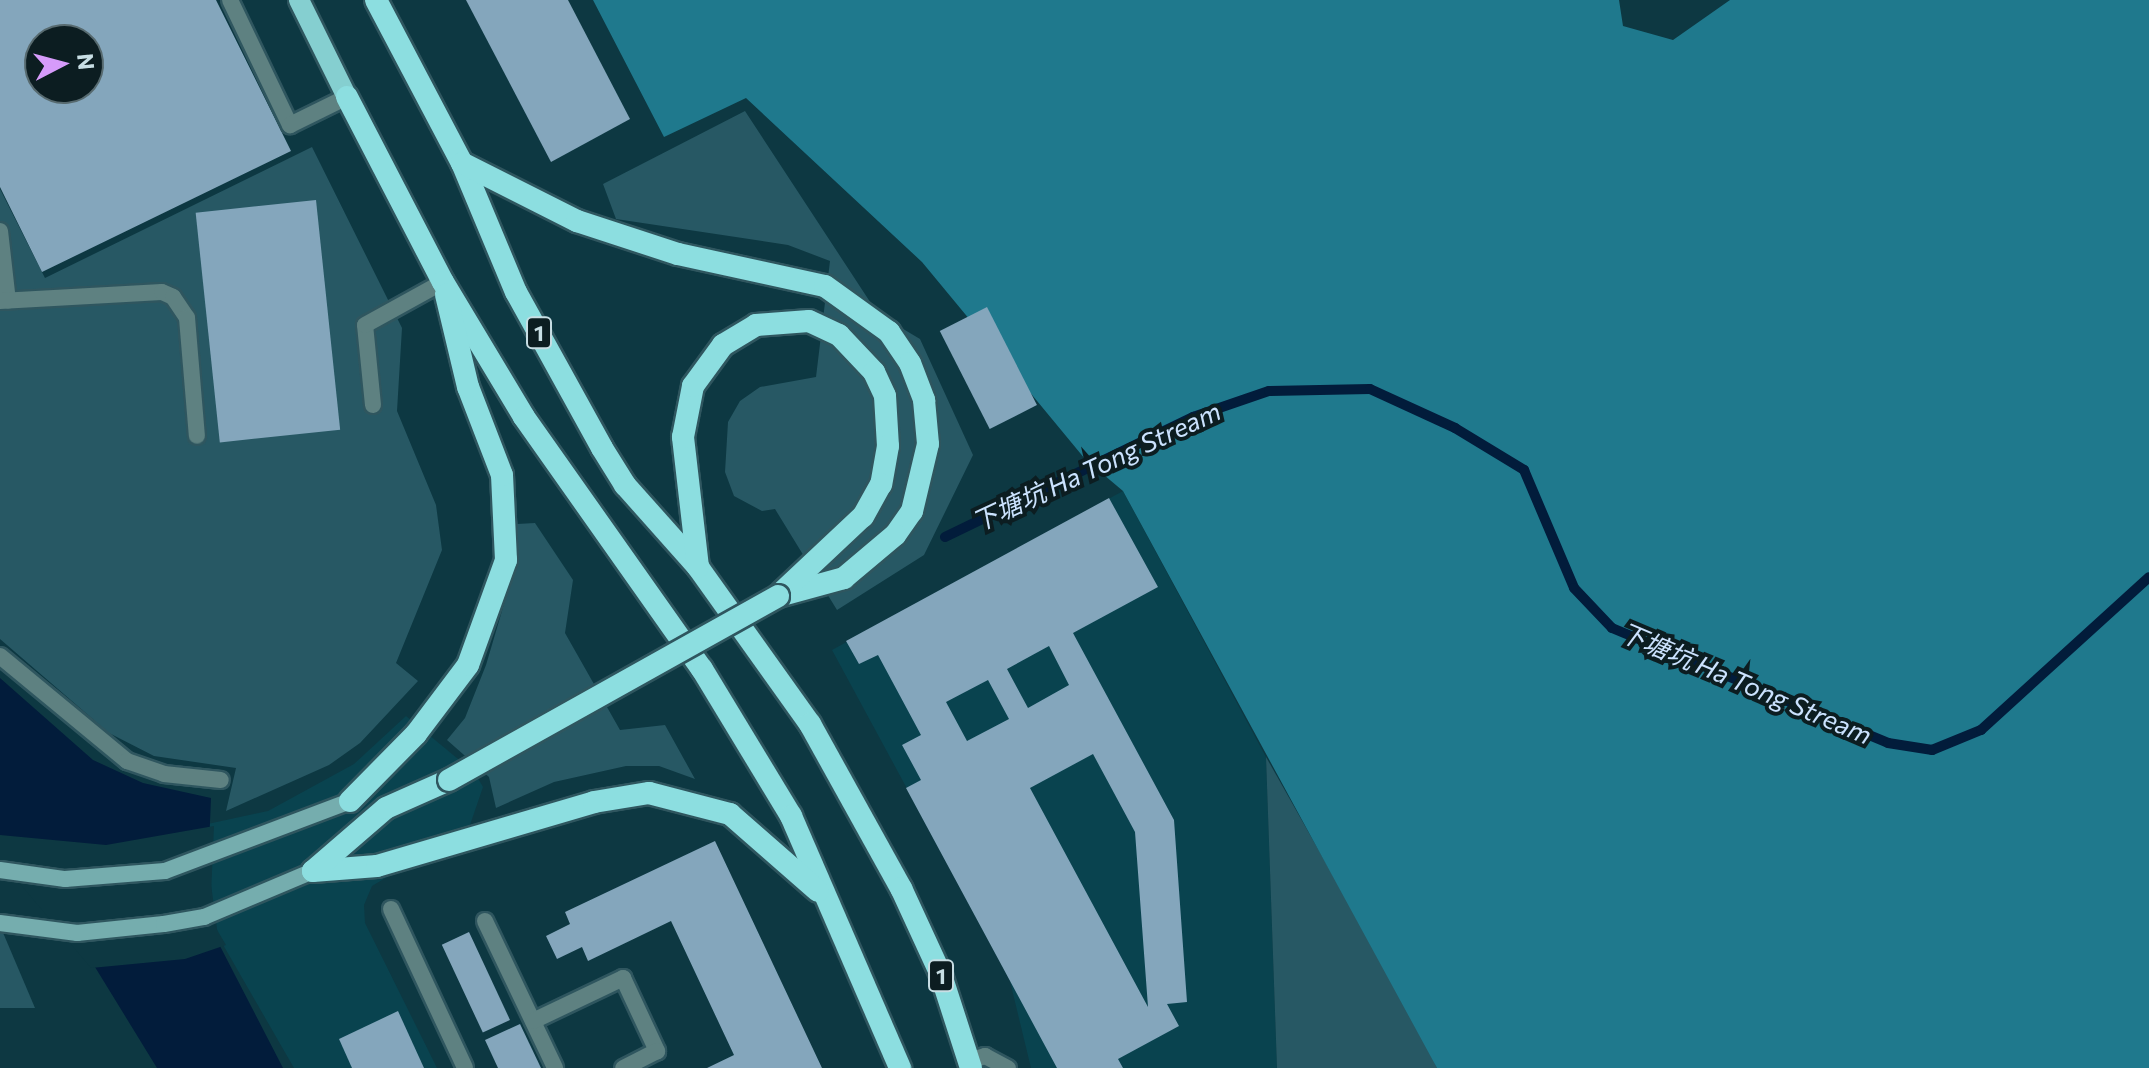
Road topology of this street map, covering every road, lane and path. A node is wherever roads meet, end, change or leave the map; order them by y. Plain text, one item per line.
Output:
1 (230, 0) edge
2 (299, 0) edge
3 (376, 0) edge
4 (347, 97) junction
5 (462, 163) junction
6 (0, 231) edge
7 (443, 282) junction
8 (4, 301) edge
9 (373, 405) dead end
10 (197, 436) dead end
11 (698, 567) junction
12 (778, 596) junction
13 (0, 656) edge
14 (221, 780) dead end
15 (350, 801) junction
16 (386, 808) junction
17 (0, 870) edge
18 (313, 871) junction
19 (822, 894) junction
20 (391, 909) dead end
21 (485, 921) dead end
22 (0, 923) edge
23 (533, 1021) junction
24 (970, 1064) edge
25 (465, 1068) edge
26 (555, 1068) edge
27 (623, 1068) edge
28 (900, 1068) edge
29 (1008, 1068) edge

1 - 4 street
2 - 4 main road
3 - 5 highway, 1
4 - 7 highway, 1
5 - 11 highway, 1
5 - 12 highway
6 - 8 street
7 - 9 street
7 - 15 highway
7 - 19 highway, 1
8 - 10 street
11 - 12 highway
11 - 24 highway, 1
12 - 16 highway, bridge
13 - 14 street
15 - 16 highway
15 - 17 main road
16 - 18 highway
18 - 19 highway
18 - 22 main road
19 - 28 highway, 1
20 - 25 street
21 - 23 street
23 - 26 street
23 - 27 street
24 - 29 street

